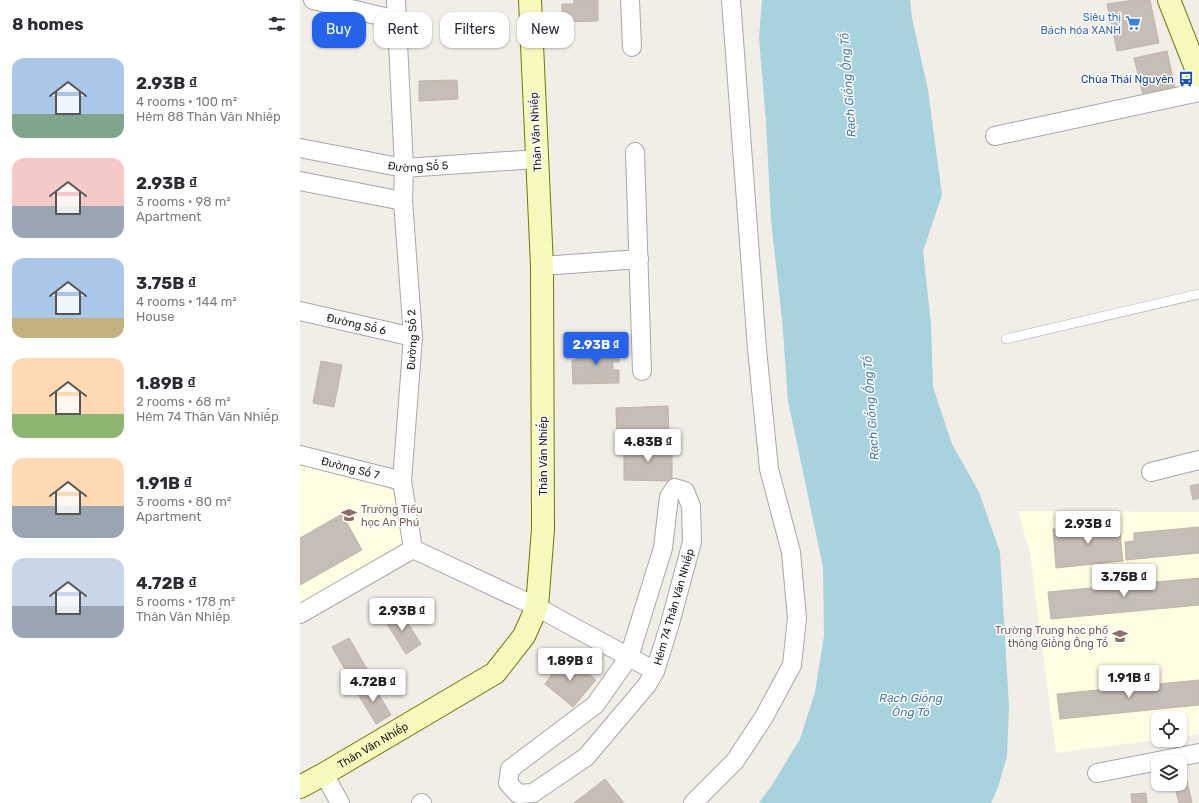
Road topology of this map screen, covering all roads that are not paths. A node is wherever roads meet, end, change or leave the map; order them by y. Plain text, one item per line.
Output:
1 (313, 0) edge
2 (396, 0) edge
3 (530, 0) edge
4 (630, 0) edge
5 (731, 0) edge
6 (1169, 0) edge
7 (397, 12) edge
8 (374, 15) edge
9 (632, 47) dead end
10 (398, 48) edge
11 (1199, 76) edge
12 (1199, 92) edge
13 (995, 136) dead end
14 (300, 148) edge
15 (635, 152) dead end
16 (537, 159) junction
17 (404, 168) junction
18 (300, 181) edge
19 (403, 201) junction
20 (638, 259) junction
21 (542, 266) junction
22 (1199, 294) edge
23 (300, 312) edge
24 (413, 337) junction
25 (1006, 339) dead end
26 (642, 372) dead end
27 (300, 455) edge
28 (1199, 460) edge
29 (1151, 472) dead end
30 (402, 481) junction
31 (413, 549) junction
32 (537, 606) junction
33 (300, 614) edge
34 (629, 657) junction
35 (655, 671) junction
36 (1199, 753) edge
37 (1097, 773) dead end
38 (324, 774) junction
39 (300, 787) edge
40 (340, 803) edge
41 (693, 803) edge

1 - 8 street
2 - 7 street, Đường Số 2
3 - 16 street, Thân Văn Nhiếp
4 - 9 street
5 - 41 street
6 - 11 street
10 - 17 street, Đường Số 2
12 - 13 street
14 - 17 street, Đường Số 5
15 - 20 street
16 - 17 street, Đường Số 5
16 - 21 street, Thân Văn Nhiếp
17 - 19 street, Đường Số 2
18 - 19 street
19 - 24 street, Đường Số 2
20 - 21 street
20 - 26 street
21 - 32 street, Thân Văn Nhiếp
22 - 25 lane
23 - 24 street, Đường Số 6
24 - 30 street, Đường Số 2
27 - 30 street, Đường Số 7
28 - 29 street
30 - 31 street, Đường Số 2
31 - 32 street, Hẻm 74 Thân Văn Nhiếp
31 - 33 street
32 - 34 street, Hẻm 74 Thân Văn Nhiếp
32 - 38 street, Thân Văn Nhiếp
34 - 35 street, Hẻm 74 Thân Văn Nhiếp
34 - 35 street, Hẻm 74 Thân Văn Nhiếp
34 - 35 street, Hẻm 74 Thân Văn Nhiếp
36 - 37 street
38 - 39 street, Thân Văn Nhiếp
38 - 40 street

